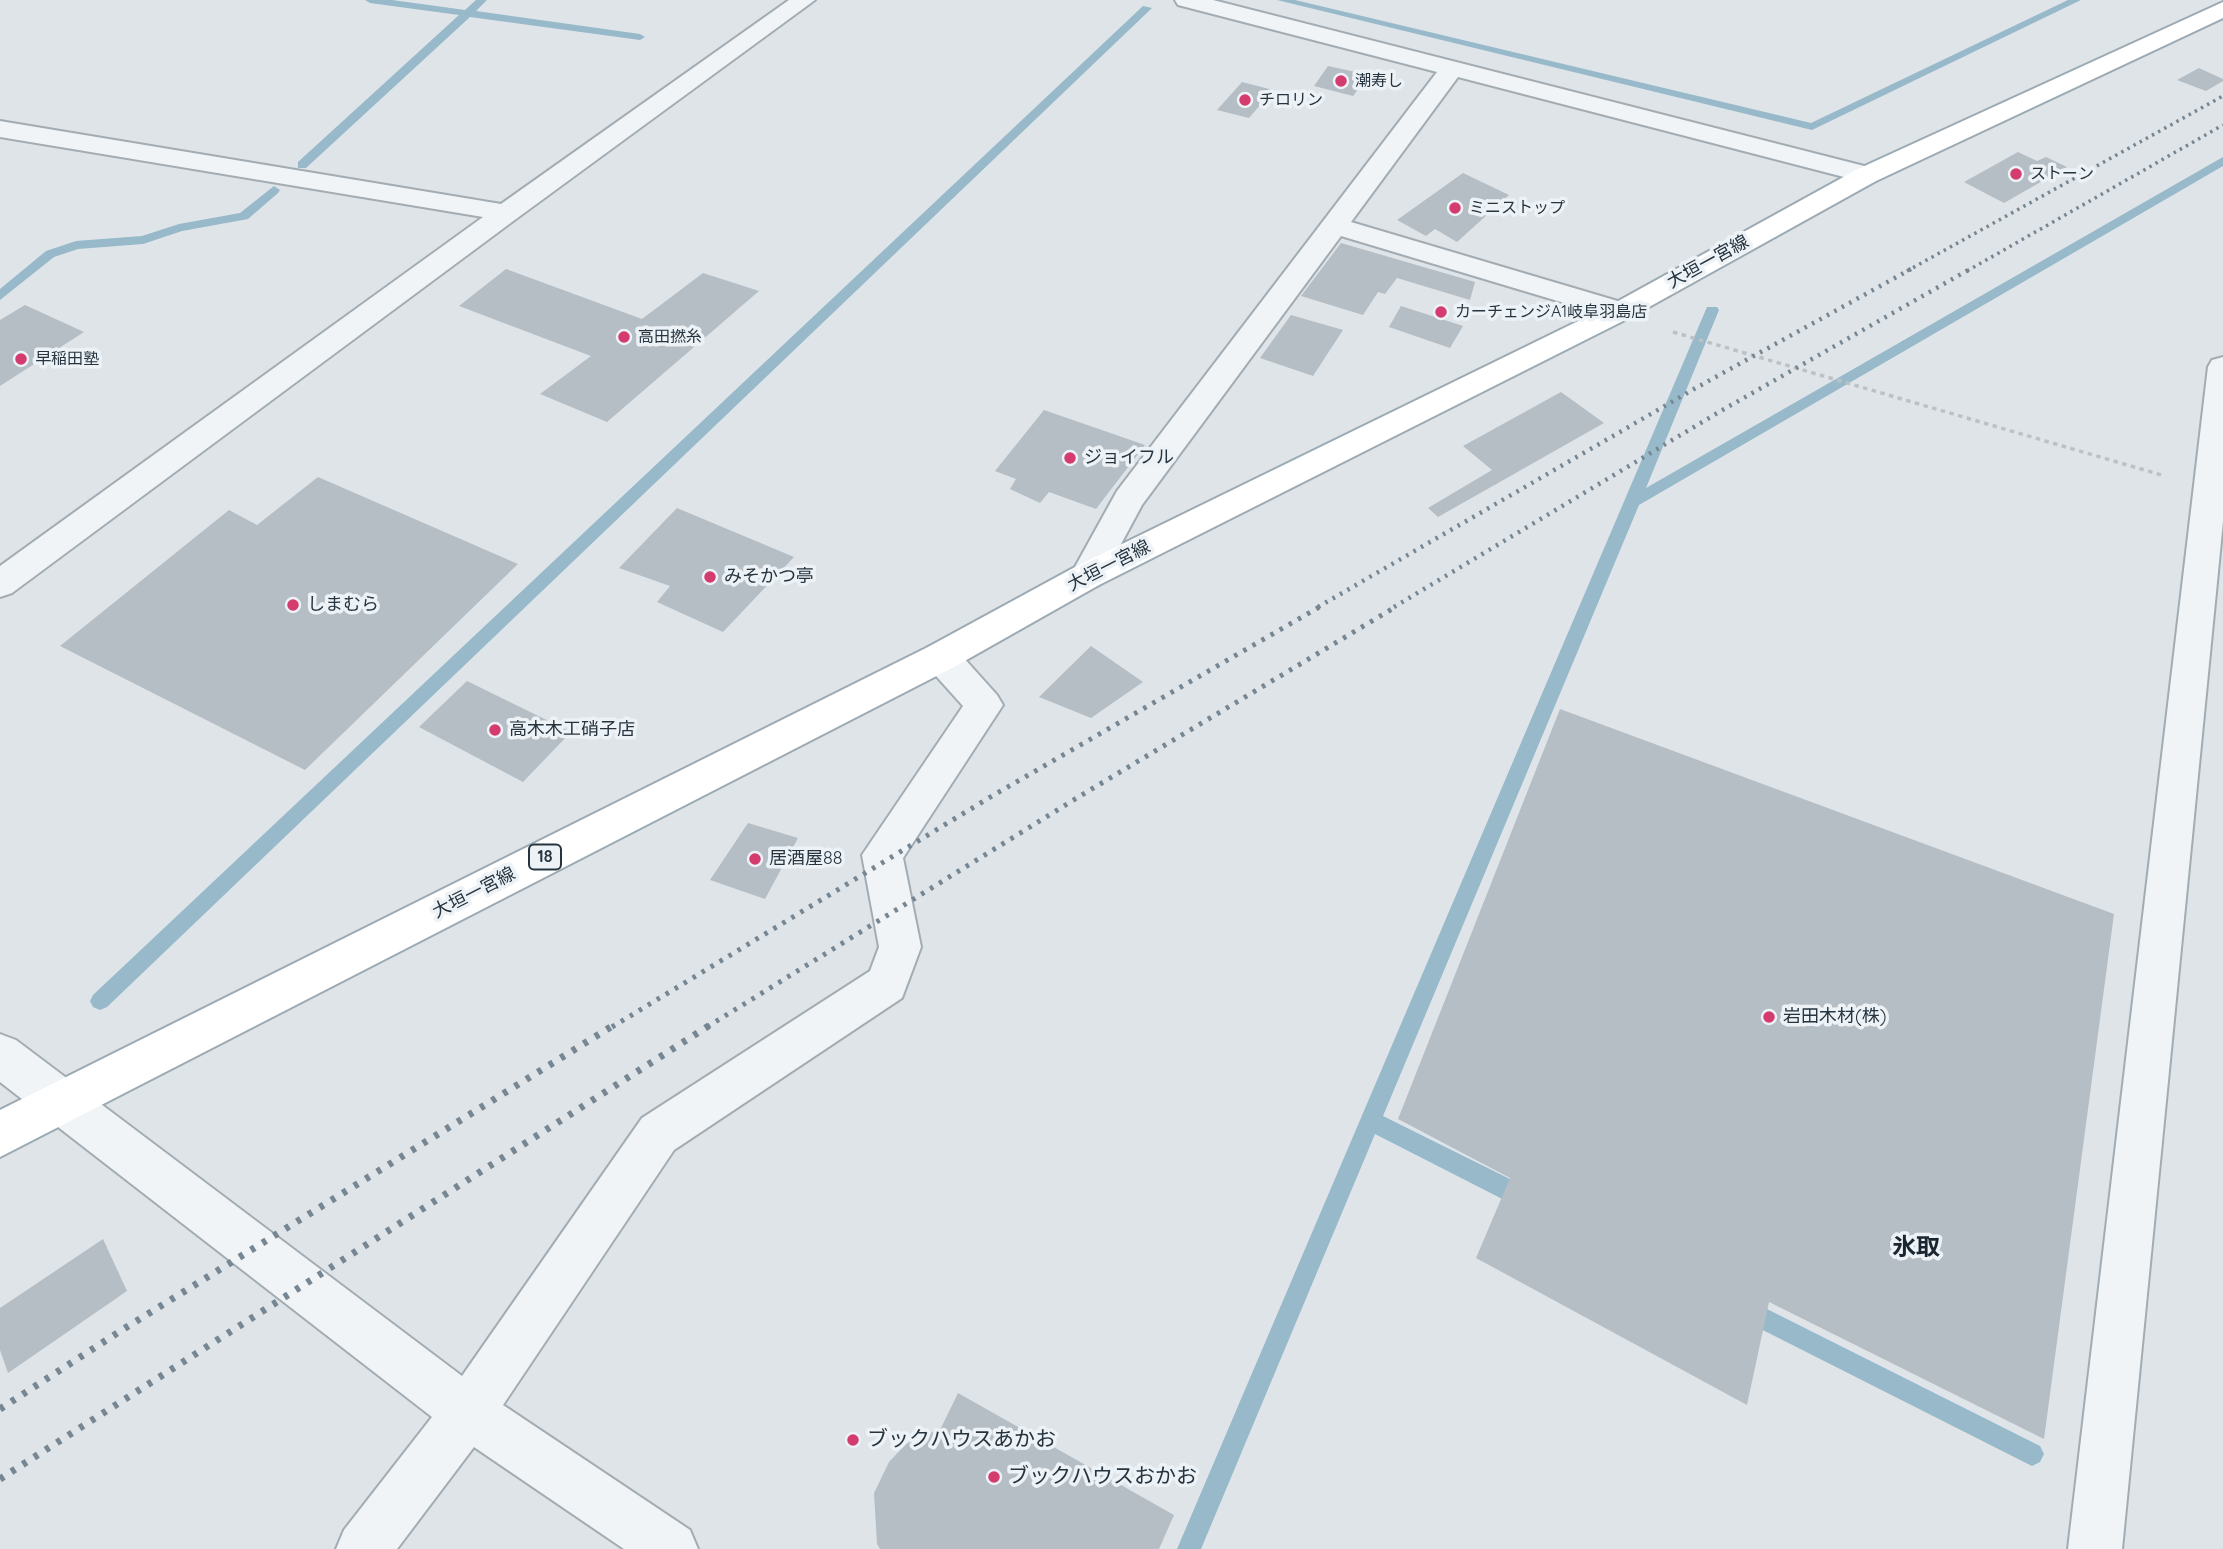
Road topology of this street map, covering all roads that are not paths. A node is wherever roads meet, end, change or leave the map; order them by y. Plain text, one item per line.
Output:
1 (804, 0) edge
2 (1186, 0) edge
3 (2223, 9) edge
4 (1453, 67) junction
5 (0, 129) edge
6 (1867, 175) junction
7 (506, 213) junction
8 (1333, 225) junction
9 (1621, 311) junction
10 (2223, 368) edge
11 (1087, 576) junction
12 (0, 584) edge
13 (941, 657) junction
14 (0, 1055) edge
15 (63, 1101) junction
16 (0, 1134) edge
17 (468, 1412) junction
18 (363, 1549) edge
19 (671, 1549) edge
20 (2095, 1549) edge

1 - 7 street
2 - 4 street
3 - 6 main road, 大垣一宮線 / 18
4 - 6 street
4 - 8 street
5 - 7 street
6 - 9 main road, 大垣一宮線 / 18
7 - 12 street
8 - 9 street
8 - 11 street
9 - 11 main road, 大垣一宮線 / 18
10 - 20 street
11 - 13 main road, 大垣一宮線 / 18
13 - 15 main road, 大垣一宮線 / 18
13 - 17 street
14 - 15 street
15 - 16 main road, 大垣一宮線 / 18
15 - 17 street
17 - 18 street
17 - 19 street

